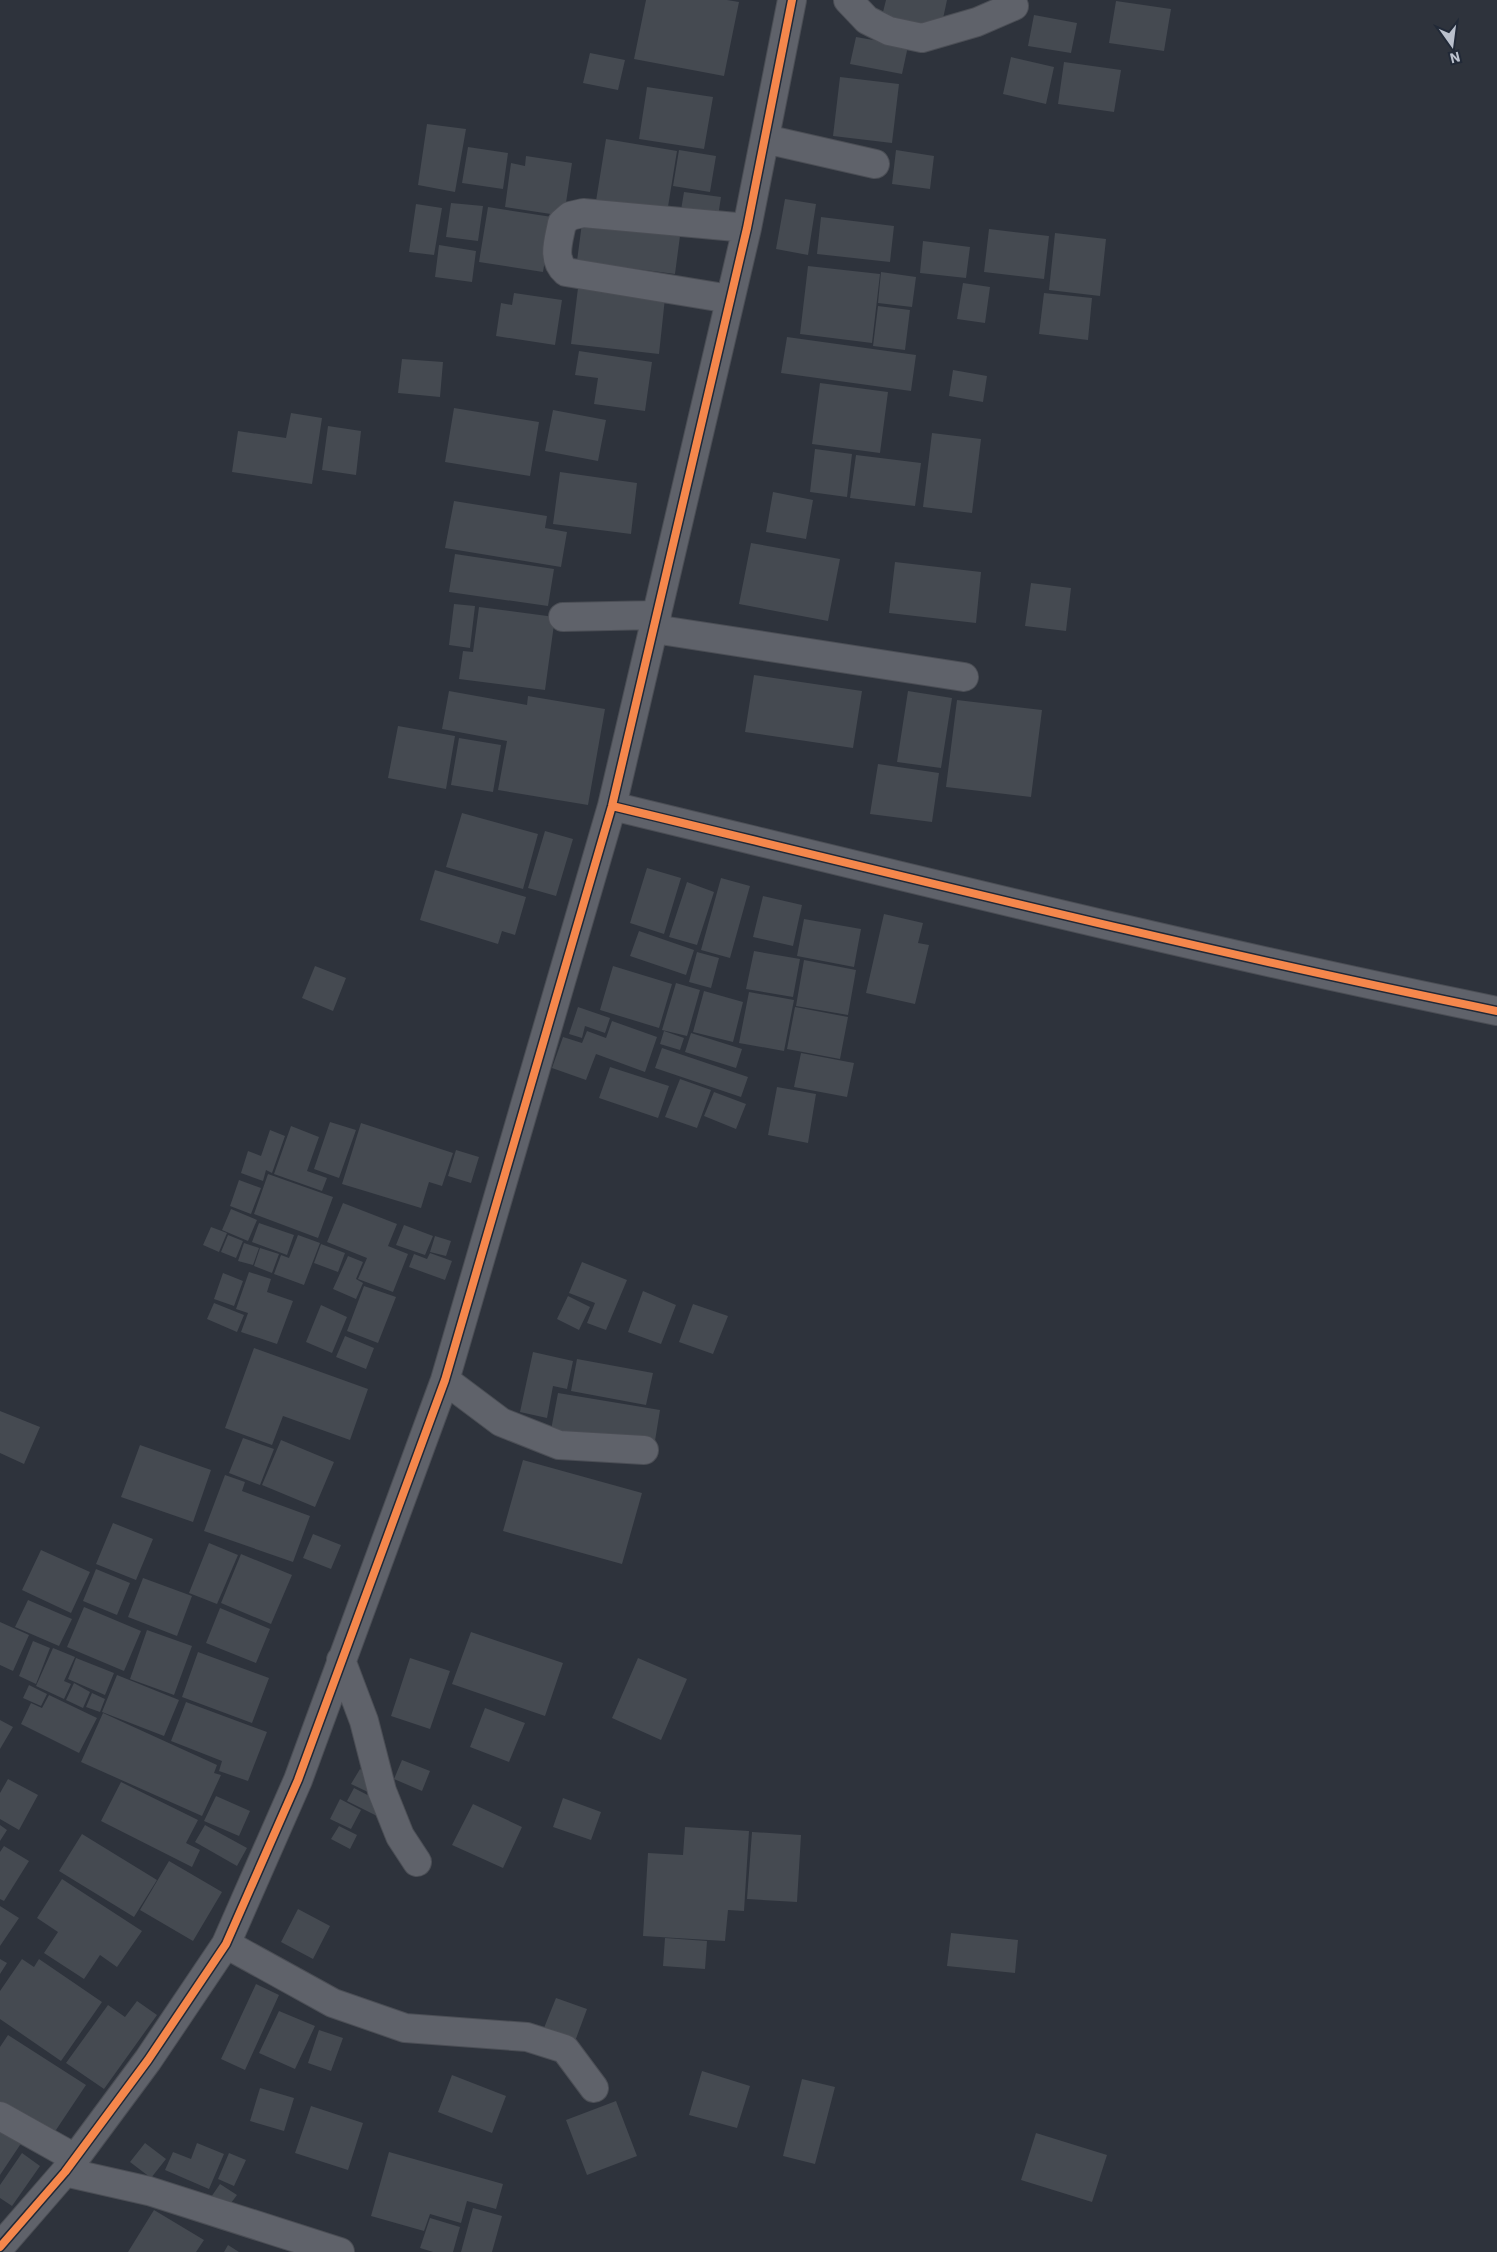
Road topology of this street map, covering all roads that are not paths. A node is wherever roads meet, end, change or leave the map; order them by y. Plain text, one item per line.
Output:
1 (792, 0) edge
2 (848, 0) edge
3 (1014, 6) dead end
4 (765, 139) junction
5 (875, 164) dead end
6 (747, 228) junction
7 (730, 300) junction
8 (563, 617) dead end
9 (655, 622) junction
10 (964, 677) dead end
11 (612, 806) junction
12 (1497, 1011) edge
13 (445, 1380) junction
14 (644, 1450) dead end
15 (341, 1660) junction
16 (417, 1862) dead end
17 (226, 1944) junction
18 (594, 2088) dead end
19 (0, 2116) edge
20 (70, 2166) junction
21 (0, 2247) edge
22 (340, 2252) edge

1 - 4 street
2 - 3 street
4 - 5 street
4 - 6 street
6 - 7 street
6 - 7 street
7 - 9 street
8 - 9 street
9 - 10 street
9 - 11 street
11 - 12 street
11 - 13 street
13 - 14 street
13 - 15 street
15 - 16 street
15 - 17 street
17 - 18 street
17 - 20 street
19 - 20 street
20 - 21 street
20 - 22 street

